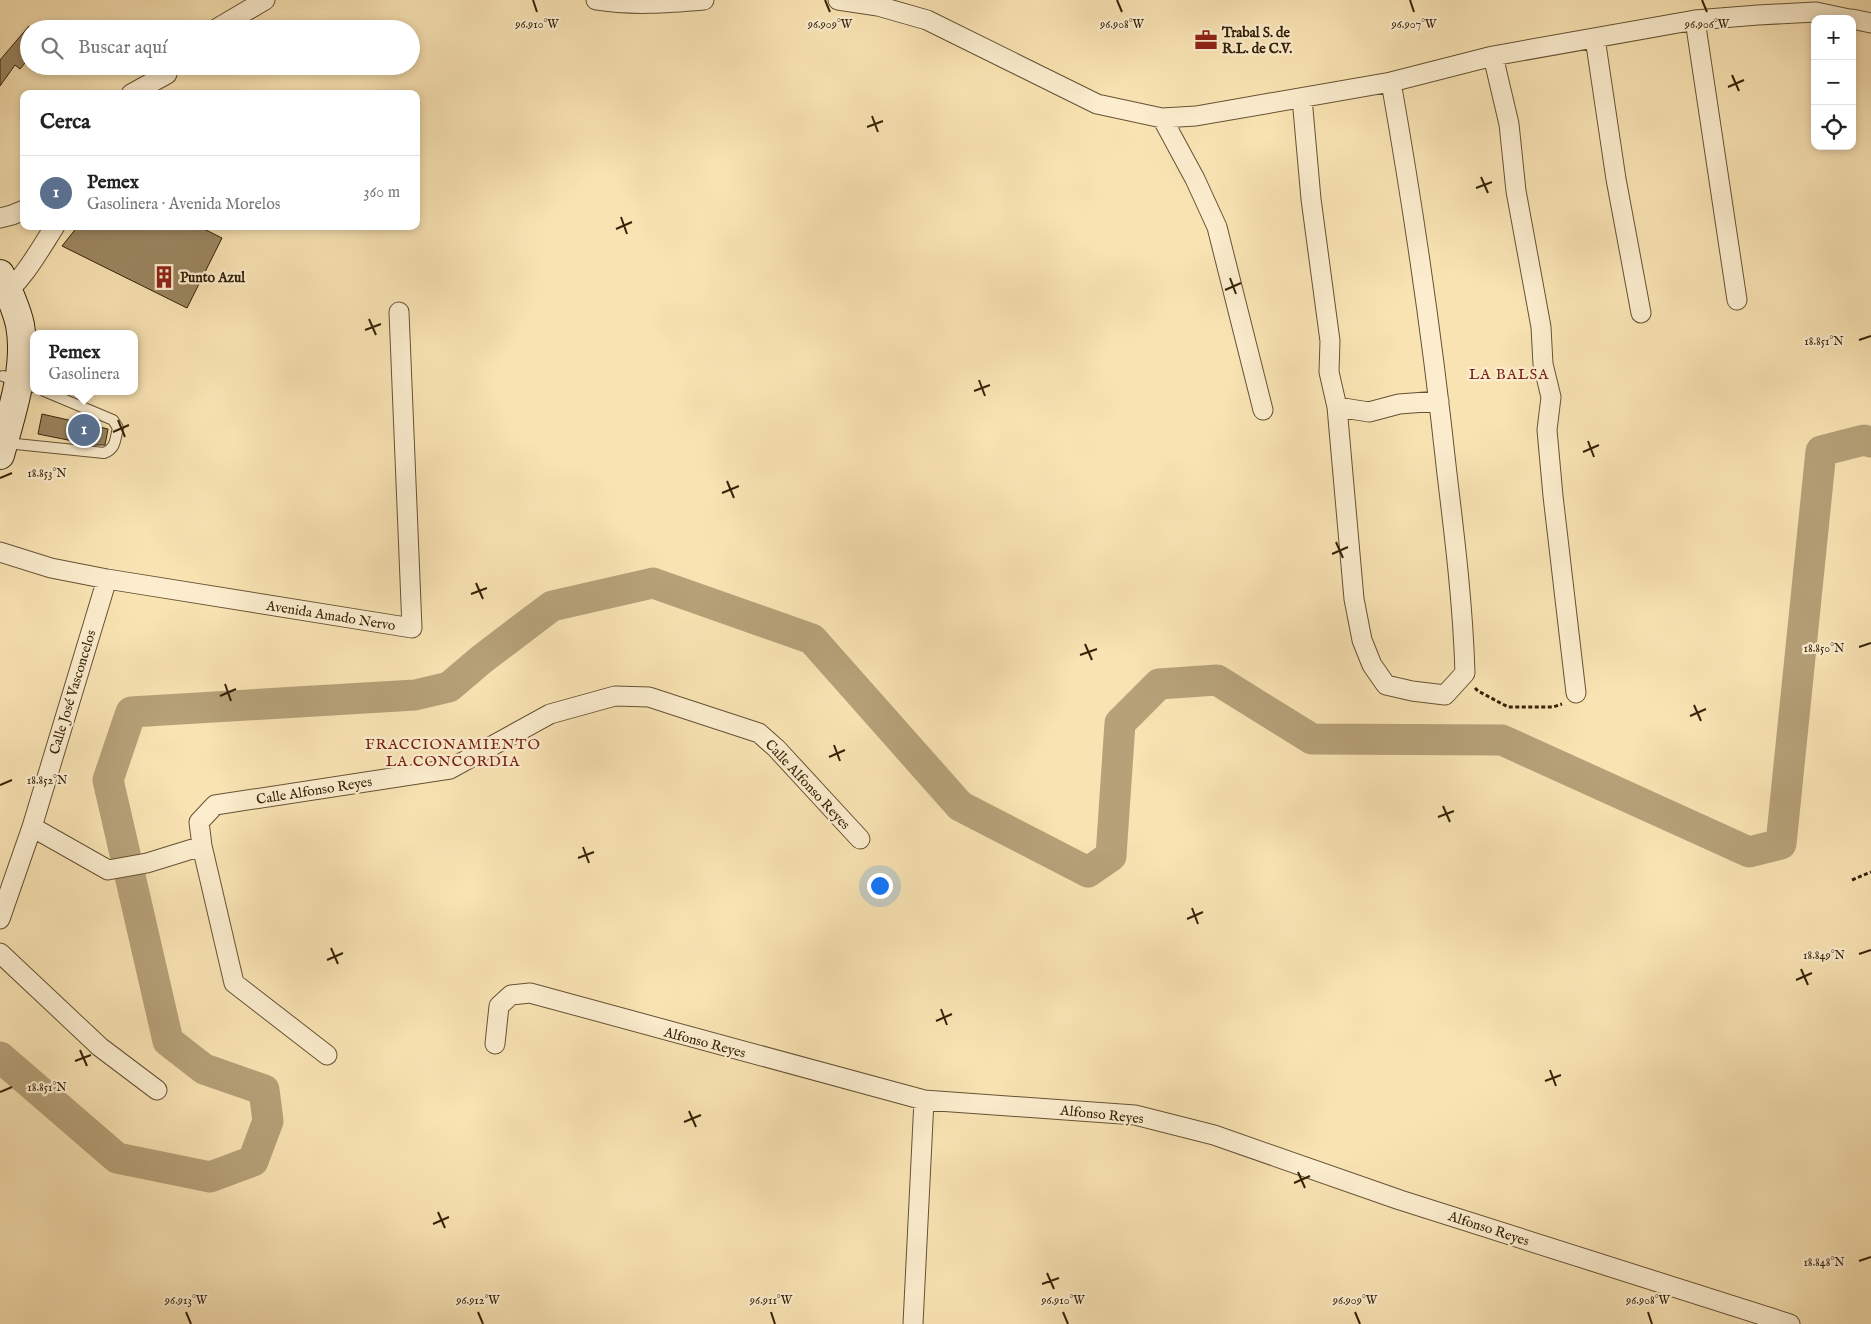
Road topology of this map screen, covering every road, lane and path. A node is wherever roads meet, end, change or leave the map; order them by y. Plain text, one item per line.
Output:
1 (265, 0) edge
2 (596, 0) edge
3 (704, 0) edge
4 (838, 0) edge
5 (1831, 15) edge
6 (231, 20) edge
7 (1695, 20) junction
8 (1856, 20) edge
9 (1871, 23) edge
10 (1595, 38) junction
11 (1493, 56) junction
12 (162, 75) edge
13 (166, 75) edge
14 (1391, 82) junction
15 (138, 90) edge
16 (152, 90) edge
17 (1302, 98) junction
18 (1162, 118) junction
19 (20, 212) edge
20 (0, 218) edge
21 (52, 230) edge
22 (2, 295) edge
23 (1737, 300) dead end
24 (399, 312) dead end
25 (1641, 313) dead end
26 (14, 383) edge
27 (54, 395) edge
28 (1439, 401) junction
29 (1338, 407) junction
30 (1263, 410) dead end
31 (1, 446) edge
32 (0, 552) edge
33 (107, 579) junction
34 (1465, 673) junction
35 (1576, 693) joint
36 (32, 827) junction
37 (860, 839) dead end
38 (202, 846) junction
39 (1871, 872) edge
40 (1852, 880) dead end
41 (0, 919) edge
42 (0, 952) edge
43 (495, 1044) dead end
44 (328, 1055) dead end
45 (157, 1090) dead end
46 (924, 1100) junction
47 (913, 1324) edge
48 (1790, 1324) edge

1 - 6 street
2 - 3 street
4 - 18 street
5 - 7 street
7 - 10 street
7 - 23 street
8 - 9 street
10 - 11 street
10 - 25 street
11 - 14 street
11 - 35 street
12 - 15 street
13 - 16 street
14 - 17 street
14 - 28 street
17 - 18 street
17 - 29 street
18 - 30 street
19 - 20 street
21 - 22 street
22 - 26 main road
24 - 33 street, Avenida Amado Nervo
26 - 31 main road
27 - 31 lane
28 - 29 street
28 - 34 street
29 - 34 street
32 - 33 street, Avenida Amado Nervo
33 - 36 street, Calle José Vasconcelos
34 - 35 path
36 - 38 street
36 - 41 street, Calle José Vasconcelos
37 - 38 street, Calle Alfonso Reyes
38 - 44 street, Calle Alfonso Reyes
39 - 40 path
42 - 45 street
43 - 46 street, Alfonso Reyes
46 - 47 street
46 - 48 street, Alfonso Reyes

